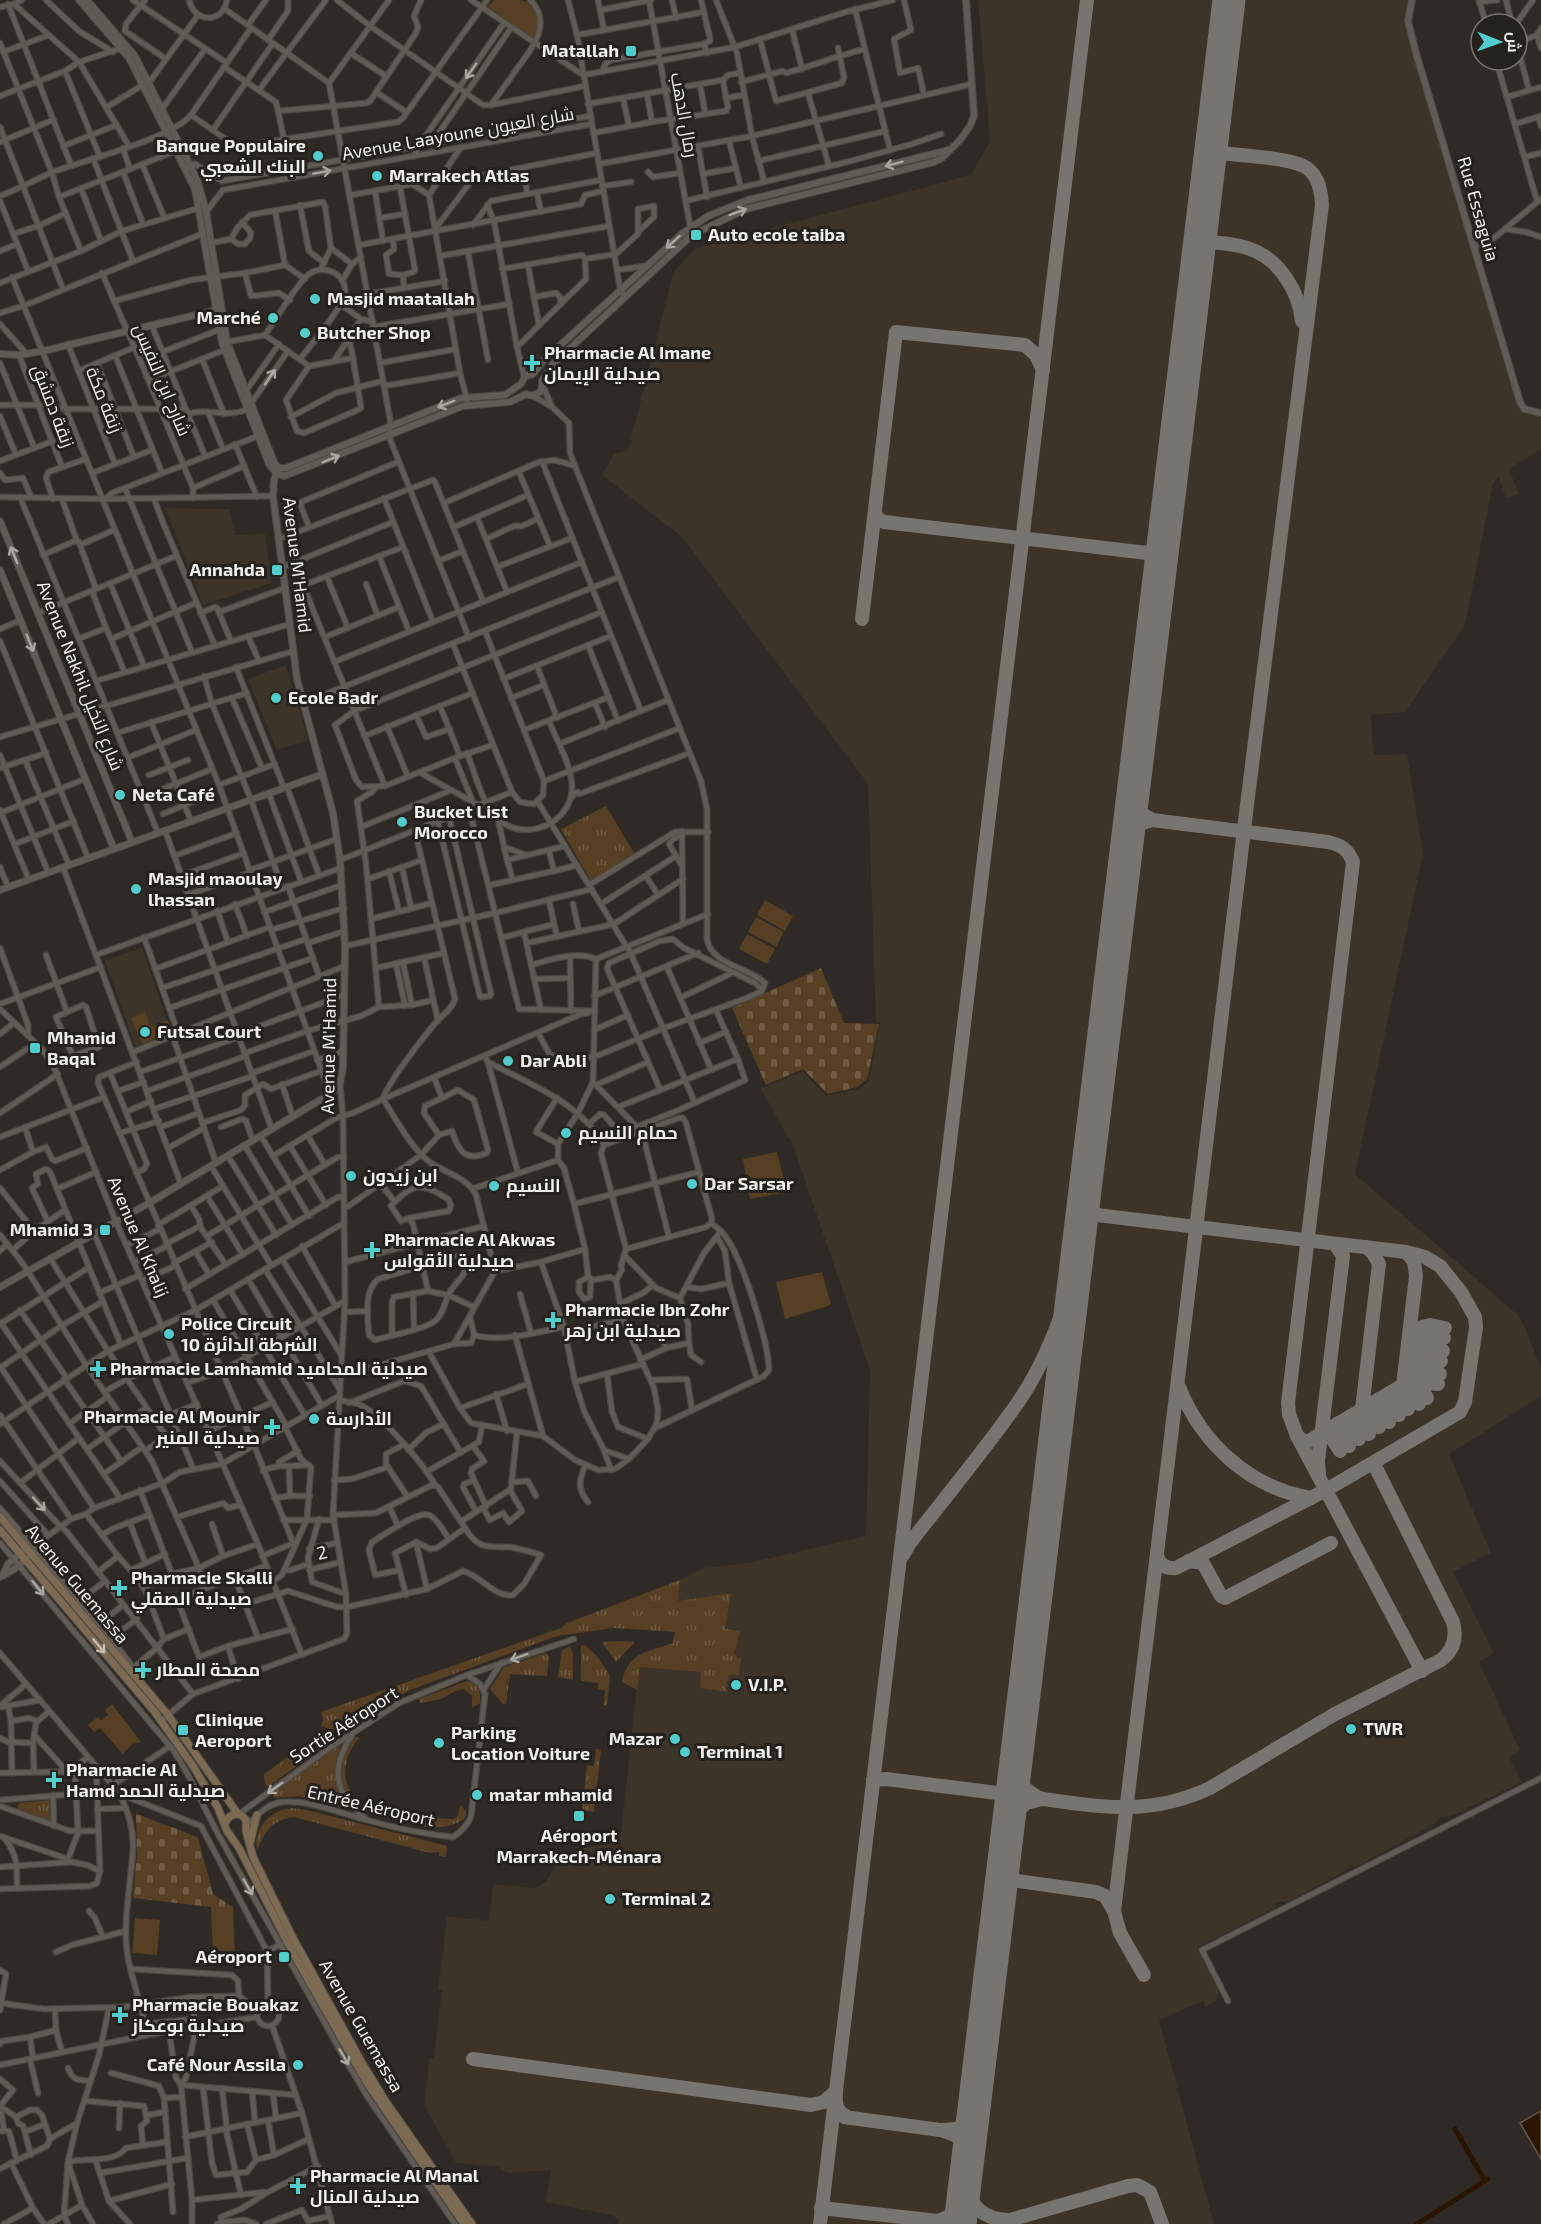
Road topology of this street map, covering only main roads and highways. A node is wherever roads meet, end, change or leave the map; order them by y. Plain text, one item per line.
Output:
1 (0, 1517) edge
2 (0, 1530) edge
3 (26, 1548) junction
4 (32, 1554) junction
5 (239, 1814) junction
6 (257, 1815) road end
7 (225, 1825) junction
8 (247, 1828) junction
9 (231, 1836) junction
10 (250, 1848) junction
11 (287, 1941) junction
12 (464, 2224) edge
13 (472, 2224) edge

1 - 3 main road, Avenue Guemassa
2 - 3 main road, Avenue Guemassa
3 - 4 main road, Avenue Guemassa
4 - 5 main road, Avenue Guemassa
4 -> 7 main road, Avenue Guemassa
5 - 7 main road
5 - 8 main road
6 - 10 main road
7 - 9 main road
8 - 9 main road
8 - 10 main road, Avenue Guemassa
9 - 11 main road, Avenue Guemassa
10 - 11 main road, Avenue Guemassa
11 - 12 main road, Avenue Guemassa
11 - 13 main road, Avenue Guemassa

